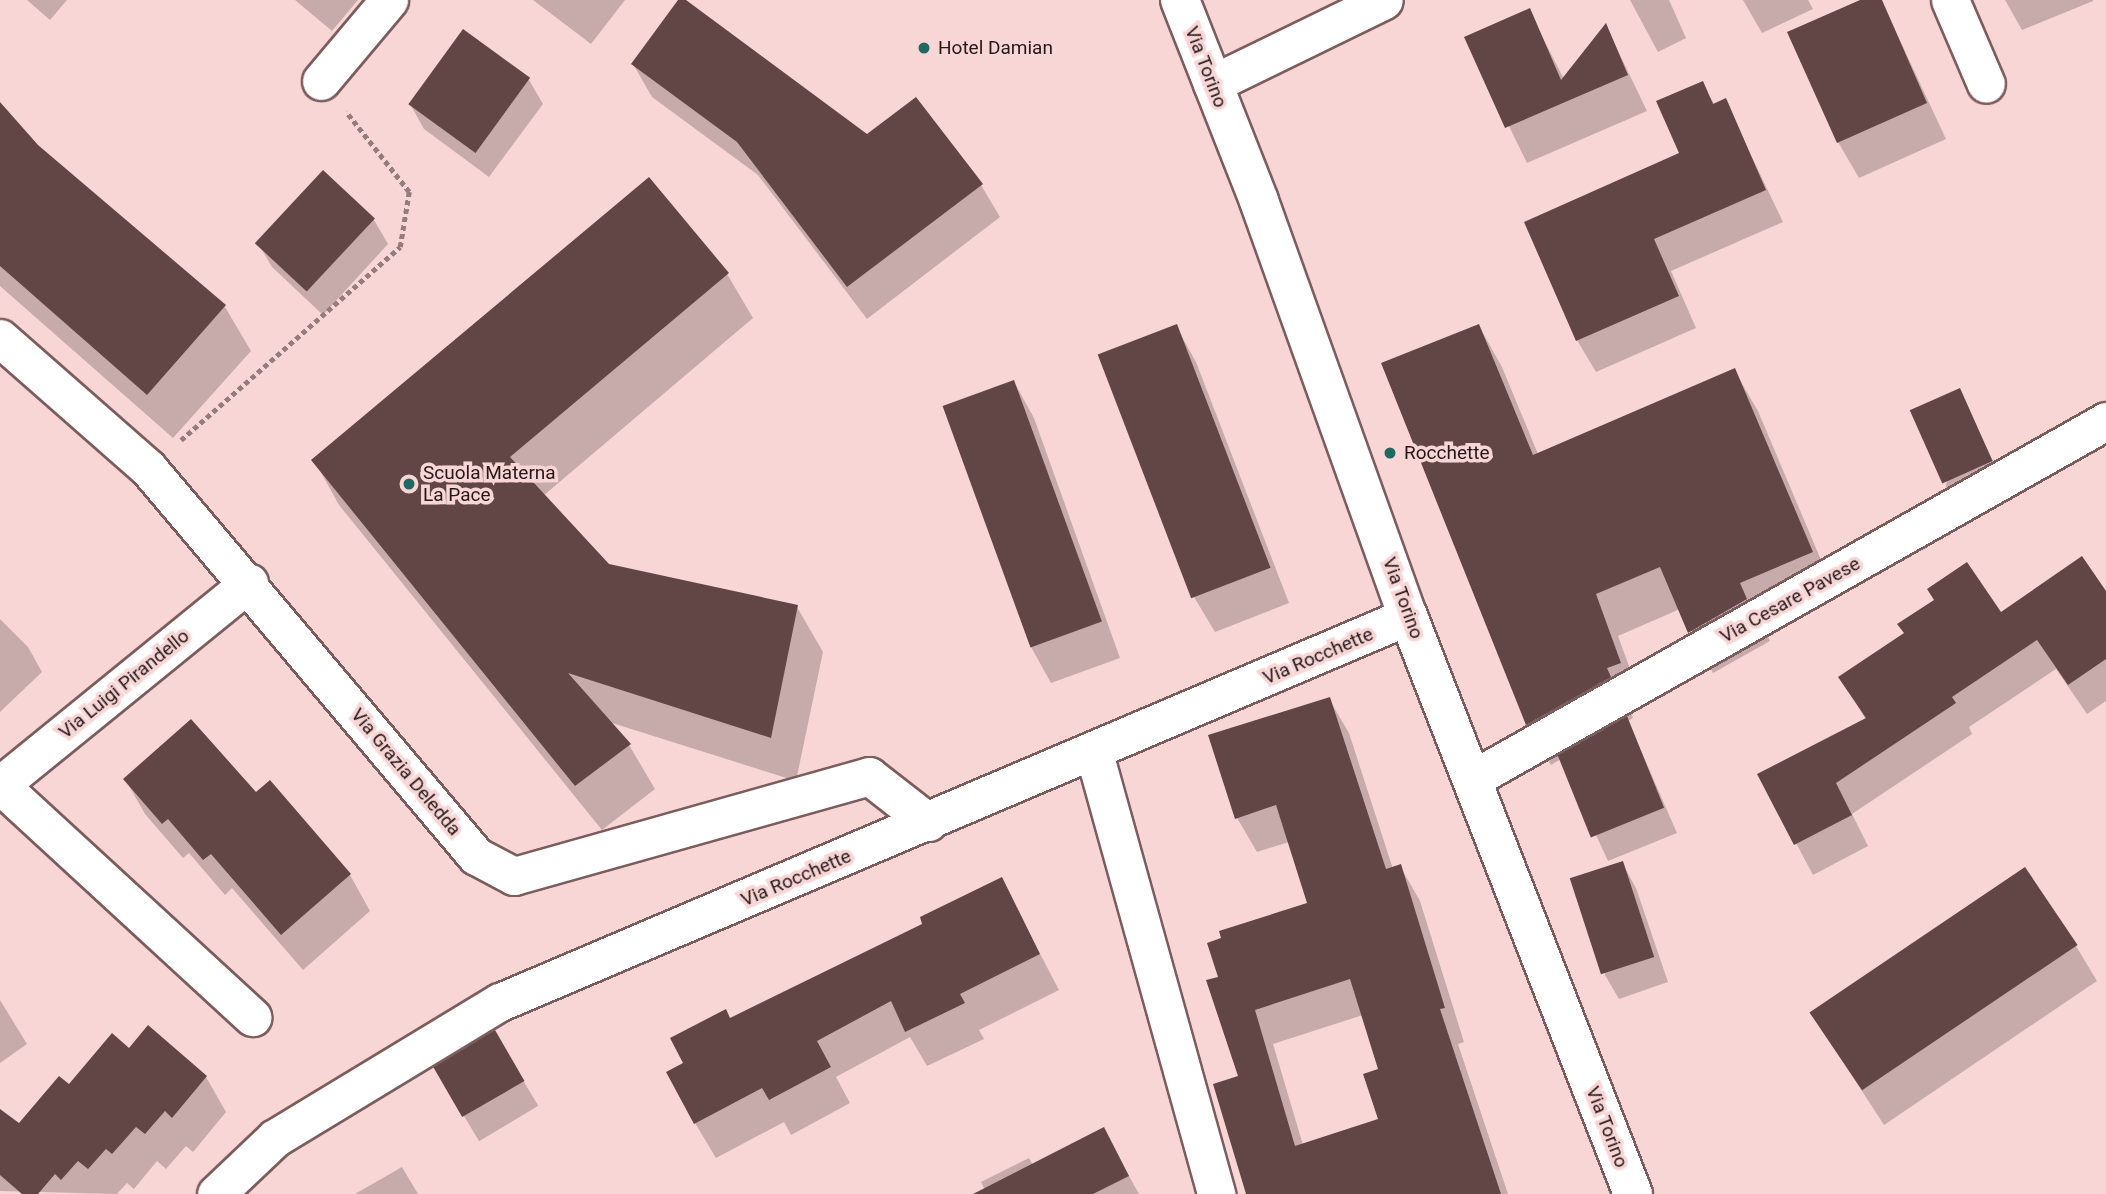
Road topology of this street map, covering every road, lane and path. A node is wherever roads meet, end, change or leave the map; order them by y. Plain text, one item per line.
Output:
1 (389, 0) edge
2 (1180, 0) edge
3 (1384, 0) edge
4 (1950, 0) edge
5 (321, 82) joint
6 (1212, 84) junction
7 (1986, 85) dead end
8 (0, 338) edge
9 (2106, 421) edge
10 (148, 468) junction
11 (249, 583) junction
12 (1408, 616) junction
13 (1094, 753) junction
14 (1474, 778) junction
15 (0, 785) edge
16 (928, 822) junction
17 (252, 1017) dead end
18 (216, 1194) edge
19 (1216, 1194) edge
20 (1633, 1194) edge

1 - 5 street
2 - 6 main road, Via Torino
3 - 6 street
4 - 7 street
5 - 10 path
6 - 12 main road, Via Torino
8 - 10 street, Via Grazia Deledda
9 - 14 street, Via Cesare Pavese
10 - 11 street, Via Grazia Deledda
11 - 15 street, Via Luigi Pirandello
11 - 16 street, Via Grazia Deledda
12 - 13 street, Via Rocchette
12 - 14 main road, Via Torino
13 - 16 street, Via Rocchette
13 - 19 street
14 - 20 main road, Via Torino
15 - 17 street
16 - 18 street, Via Rocchette

